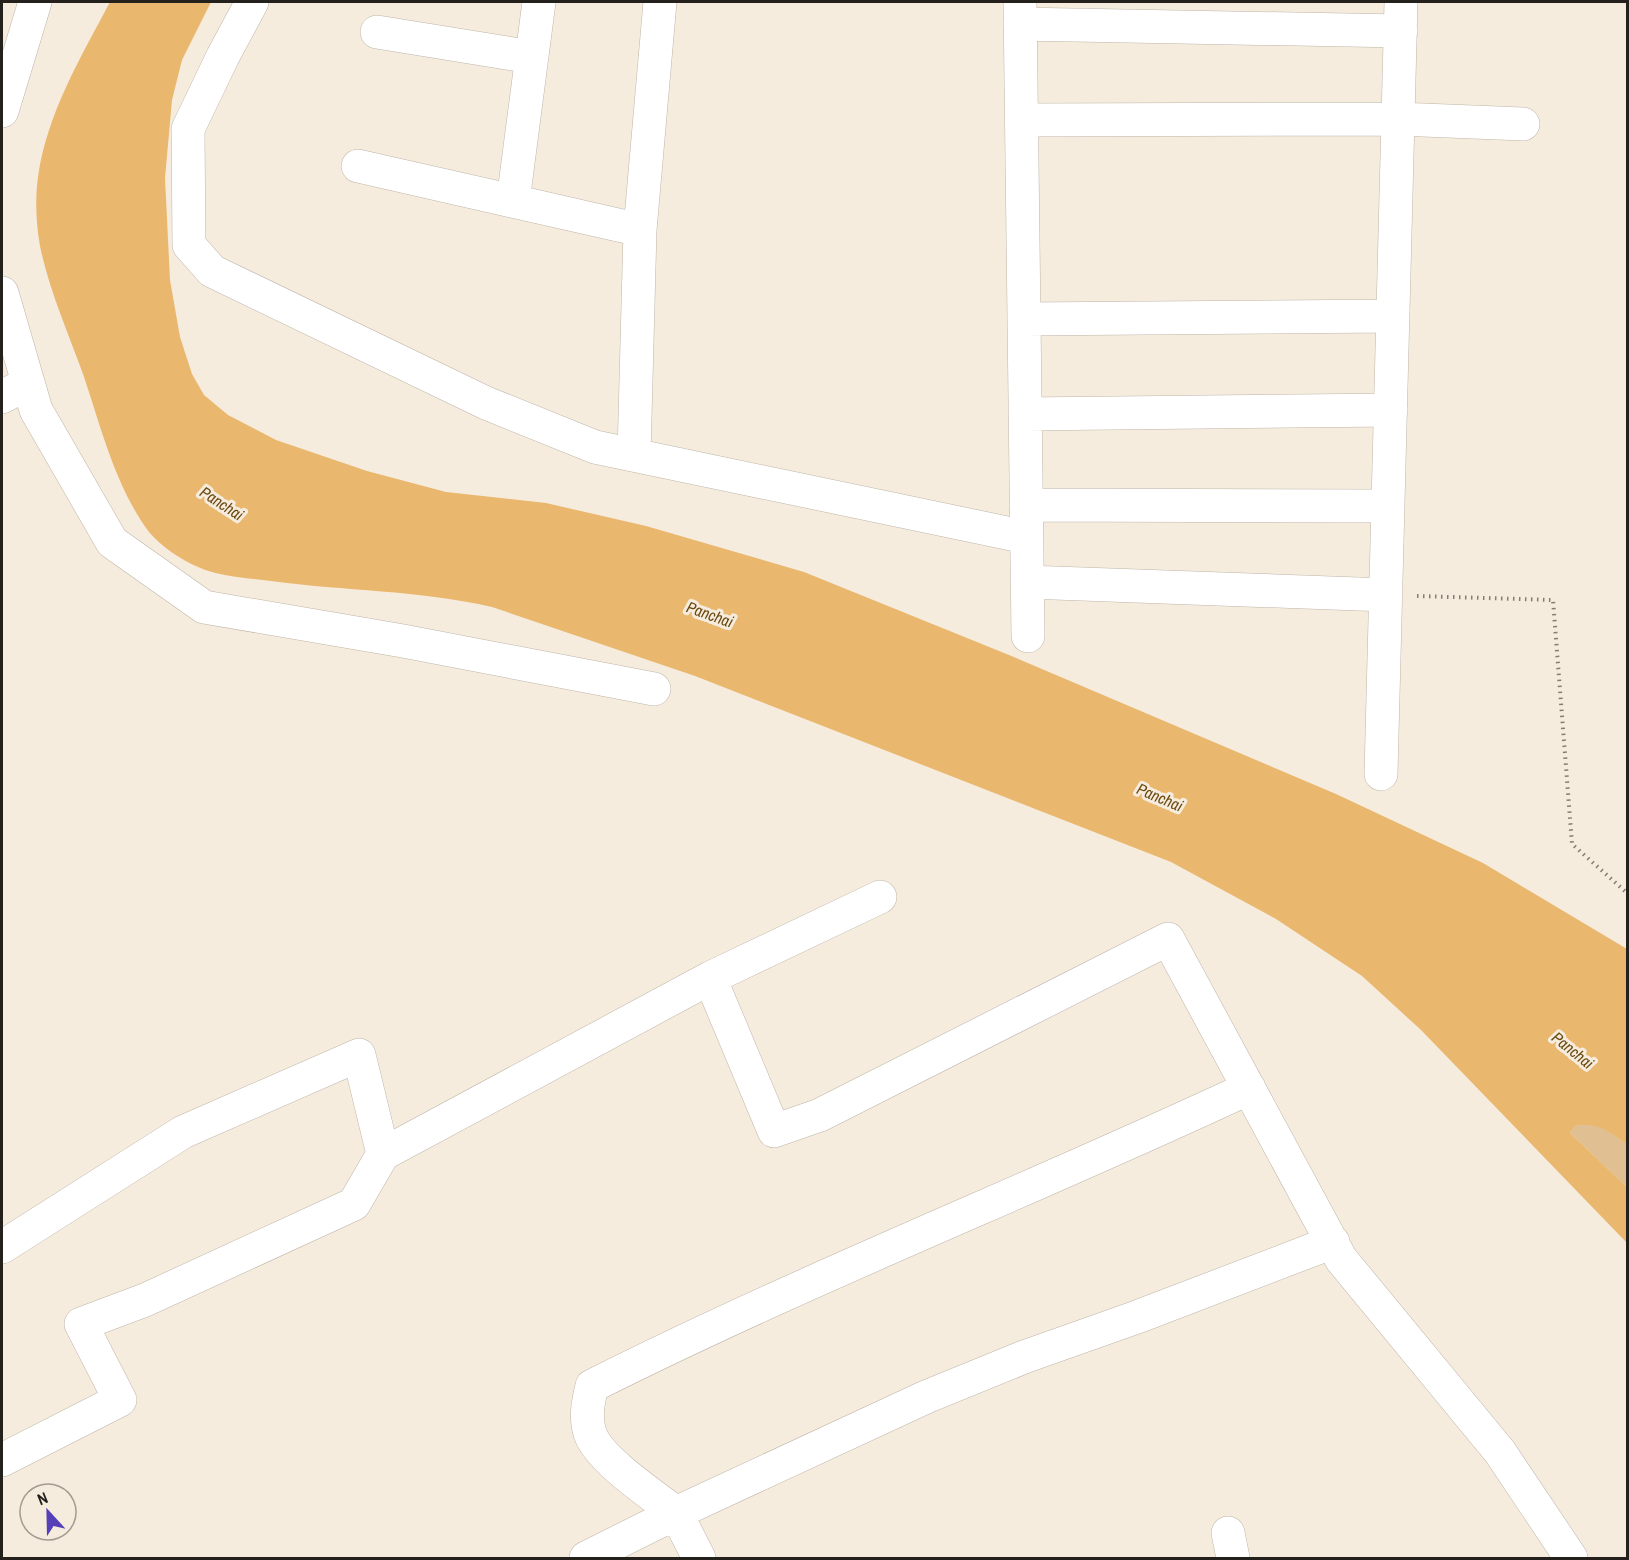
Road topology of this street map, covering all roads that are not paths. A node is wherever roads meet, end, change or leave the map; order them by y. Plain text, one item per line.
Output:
1 (35, 2) edge
2 (252, 2) edge
3 (539, 2) edge
4 (660, 2) edge
5 (1020, 13) edge
6 (1401, 16) edge
7 (377, 32) dead end
8 (532, 57) junction
9 (2, 111) edge
10 (1398, 119) junction
11 (1022, 120) junction
12 (1523, 124) dead end
13 (358, 166) dead end
14 (513, 201) junction
15 (640, 230) junction
16 (2, 293) edge
17 (1393, 316) junction
18 (1024, 319) junction
19 (15, 390) edge
20 (1391, 410) junction
21 (1025, 414) junction
22 (634, 455) junction
23 (1388, 506) junction
24 (1026, 521) junction
25 (1027, 582) junction
26 (1386, 595) junction
27 (1028, 636) dead end
28 (654, 689) dead end
29 (1381, 774) dead end
30 (880, 897) dead end
31 (710, 978) junction
32 (1249, 1088) junction
33 (383, 1154) junction
34 (1333, 1242) junction
35 (2, 1246) edge
36 (2, 1460) edge
37 (676, 1513) junction
38 (586, 1558) edge
39 (699, 1558) edge
40 (1571, 1558) edge

1 - 9 street
2 - 22 street
3 - 8 street
4 - 15 street
5 - 6 street
5 - 11 street
6 - 10 street
7 - 8 street
8 - 14 street
10 - 11 street
10 - 12 street
10 - 17 street
11 - 18 street
13 - 14 street
14 - 15 street
15 - 22 street
16 - 19 street
17 - 18 street
17 - 20 street
18 - 21 street
19 - 28 street
20 - 21 street
20 - 23 street
21 - 24 street
22 - 24 street
23 - 24 street
23 - 26 street
24 - 25 street
25 - 26 street
25 - 27 street
26 - 29 street
30 - 31 street
31 - 32 street
31 - 33 street
32 - 34 street
32 - 37 street
33 - 35 street
33 - 36 street
34 - 37 street
34 - 40 street
37 - 38 street
37 - 39 street

